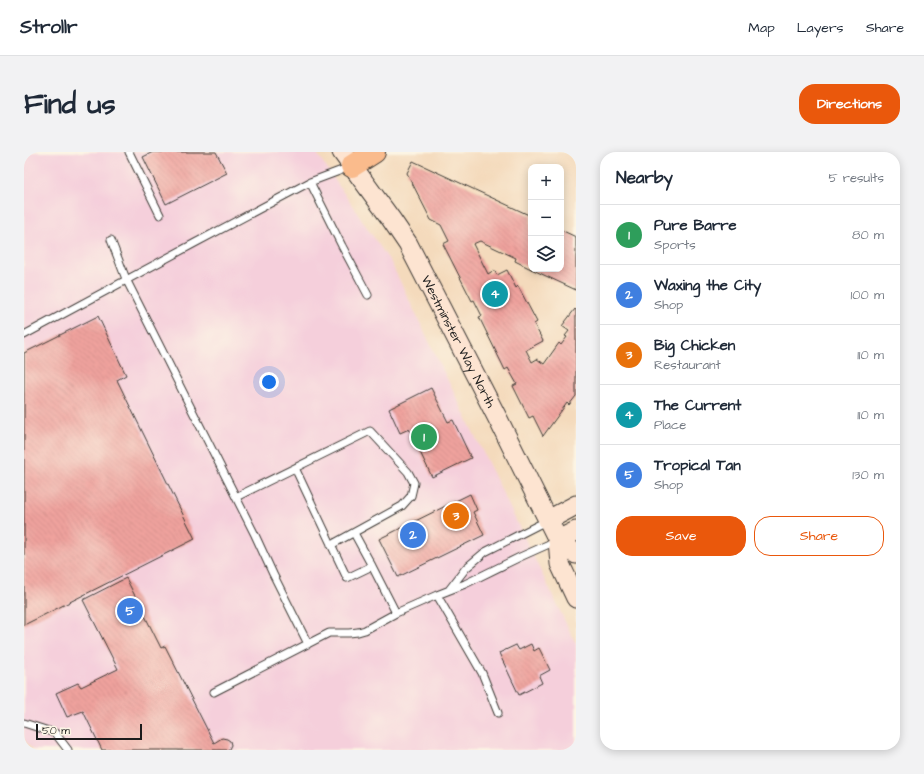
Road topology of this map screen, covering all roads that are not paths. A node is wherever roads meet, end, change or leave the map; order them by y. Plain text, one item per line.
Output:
1 (129, 152) edge
2 (374, 152) edge
3 (347, 159) edge
4 (310, 182) junction
5 (160, 215) dead end
6 (111, 240) dead end
7 (126, 280) junction
8 (368, 295) dead end
9 (24, 335) edge
10 (295, 468) junction
11 (236, 497) junction
12 (576, 505) edge
13 (548, 520) junction
14 (576, 531) edge
15 (354, 533) junction
16 (558, 540) junction
17 (331, 545) junction
18 (576, 554) edge
19 (372, 566) junction
20 (449, 590) junction
21 (437, 595) junction
22 (576, 598) edge
23 (396, 614) junction
24 (308, 644) junction
25 (214, 692) dead end
26 (498, 713) dead end
27 (24, 723) edge
28 (68, 750) edge

1 - 5 lane
2 - 3 highway
3 - 4 lane
3 - 13 street, Westminster Way North
4 - 7 lane
4 - 8 lane
6 - 7 lane
7 - 9 lane
7 - 11 lane
10 - 11 lane
10 - 15 lane
10 - 17 lane
11 - 24 lane
12 - 13 street
13 - 16 street, Westminster Way North
13 - 20 lane
14 - 16 street
15 - 17 lane
15 - 19 lane
16 - 18 street, Westminster Way North
16 - 20 lane
16 - 22 street, Westminster Way North
17 - 19 lane
19 - 23 lane
20 - 21 lane
21 - 23 lane
21 - 26 lane
23 - 24 lane
24 - 25 lane
27 - 28 lane

